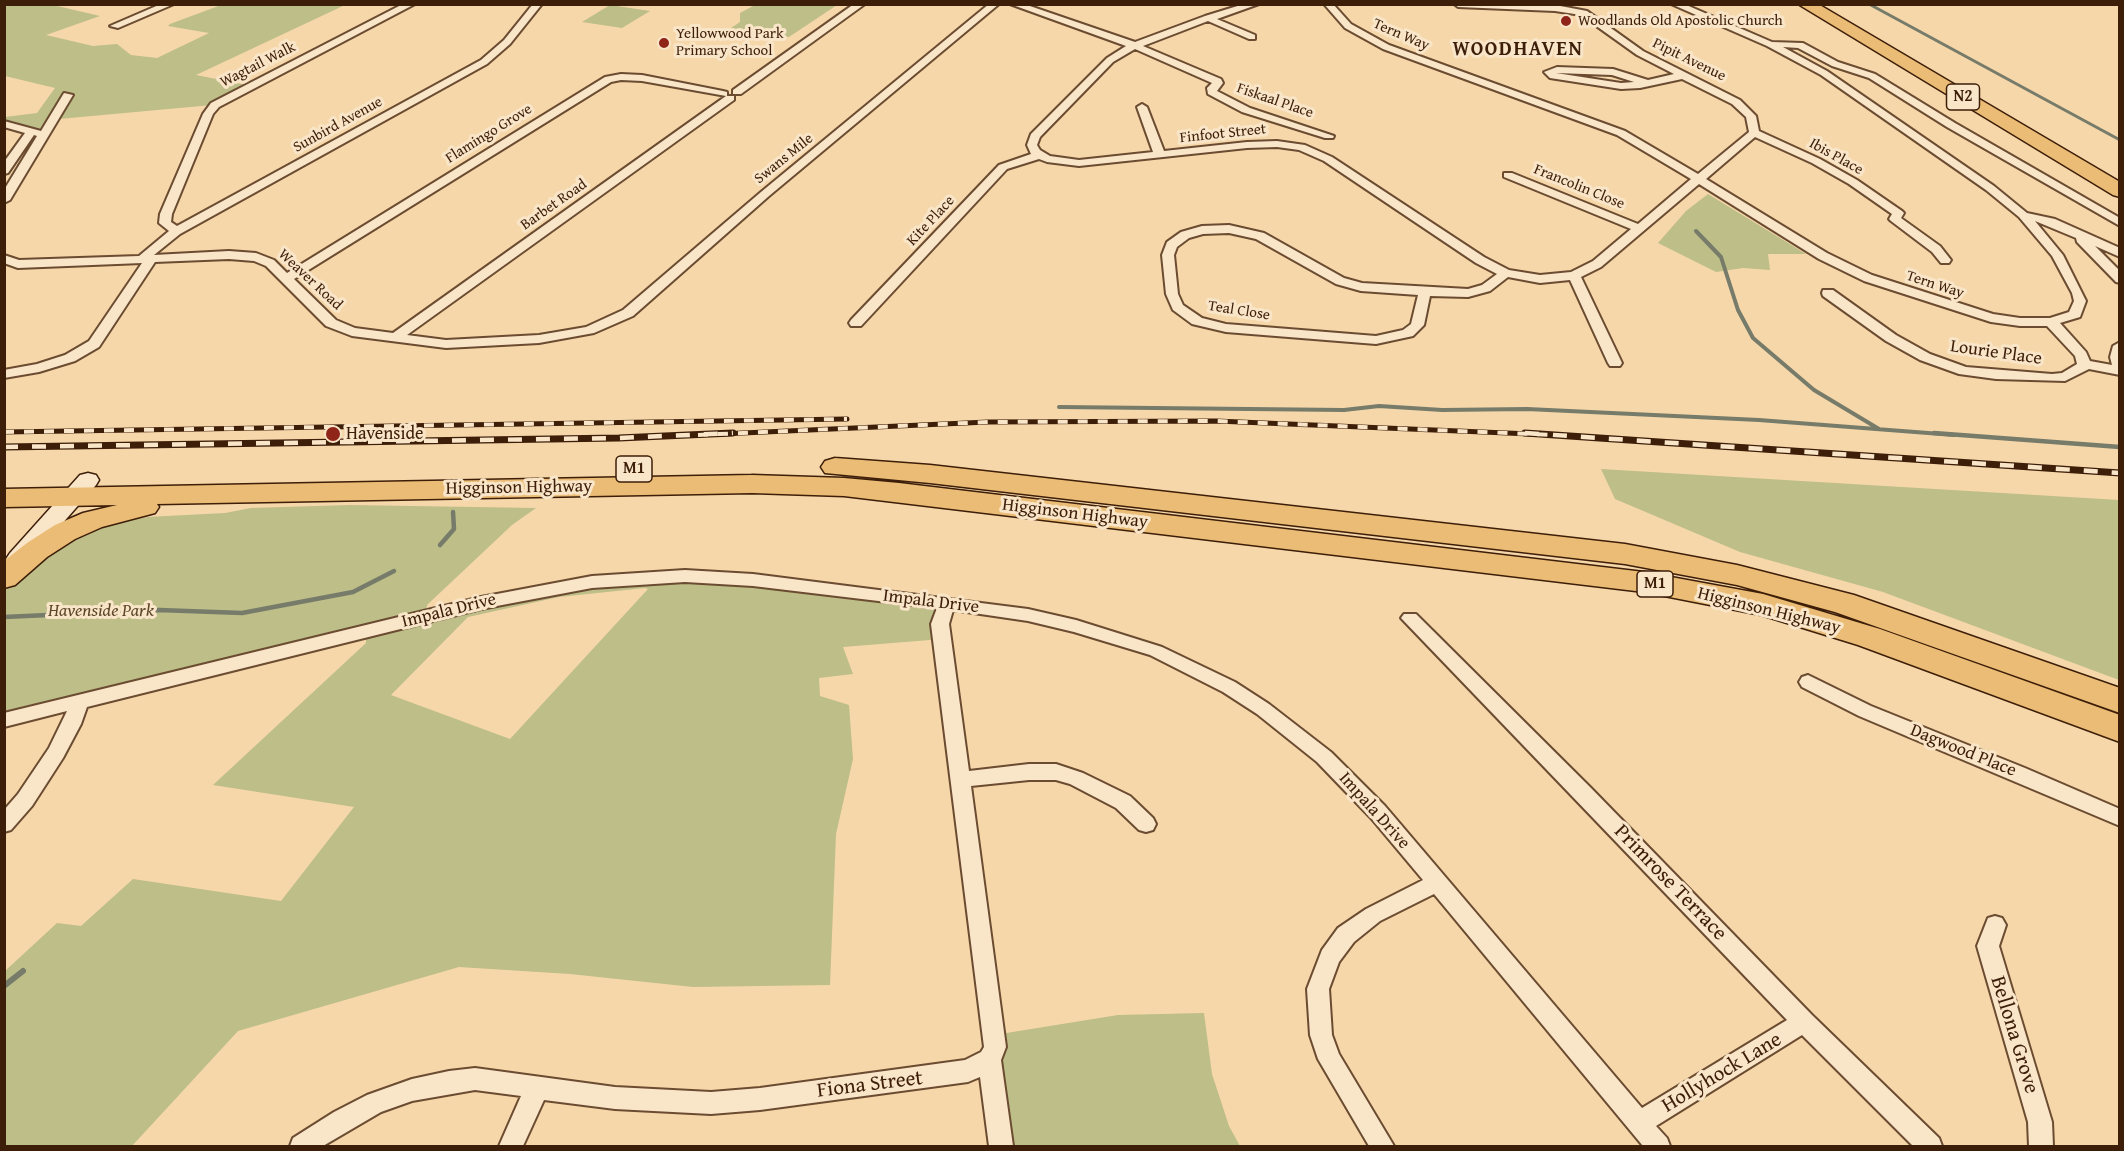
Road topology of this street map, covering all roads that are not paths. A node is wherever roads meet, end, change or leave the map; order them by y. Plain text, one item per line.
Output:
1 (170, 4) edge
2 (411, 4) edge
3 (538, 4) edge
4 (861, 4) edge
5 (994, 4) edge
6 (1014, 4) edge
7 (1255, 4) edge
8 (1328, 4) edge
9 (1458, 4) edge
10 (1675, 4) edge
11 (1806, 4) edge
12 (1829, 4) edge
13 (1468, 5) edge
14 (1208, 18) junction
15 (115, 26) dead end
16 (1252, 37) dead end
17 (1770, 44) junction
18 (1133, 45) junction
19 (1685, 75) junction
20 (1646, 83) junction
21 (68, 95) dead end
22 (730, 95) junction
23 (1142, 107) dead end
24 (4, 124) edge
25 (31, 132) junction
26 (1754, 133) junction
27 (43, 134) junction
28 (1329, 136) dead end
29 (1039, 155) junction
30 (1160, 155) junction
31 (4, 171) edge
32 (2120, 172) edge
33 (1508, 175) dead end
34 (1700, 180) junction
35 (2120, 191) edge
36 (4, 200) edge
37 (2023, 215) junction
38 (2120, 224) edge
39 (1639, 228) junction
40 (176, 231) junction
41 (2075, 232) junction
42 (2120, 254) edge
43 (4, 258) edge
44 (146, 259) junction
45 (1945, 260) dead end
46 (1506, 273) junction
47 (1574, 276) junction
48 (287, 278) junction
49 (2120, 279) edge
50 (1425, 292) junction
51 (1828, 293) dead end
52 (2051, 322) junction
53 (856, 324) dead end
54 (589, 330) joint
55 (396, 338) junction
56 (2120, 346) edge
57 (1616, 363) dead end
58 (2084, 364) junction
59 (2120, 371) edge
60 (4, 374) edge
61 (4, 482) edge
62 (81, 488) junction
63 (267, 493) junction
64 (4, 498) edge
65 (4, 576) edge
66 (947, 603) junction
67 (1410, 618) dead end
68 (1808, 682) dead end
69 (2120, 701) edge
70 (79, 702) junction
71 (4, 720) edge
72 (2120, 729) edge
73 (960, 779) junction
74 (2120, 818) edge
75 (4, 824) edge
76 (1146, 824) dead end
77 (1437, 883) junction
78 (1995, 925) dead end
79 (1804, 1022) junction
80 (989, 1060) junction
81 (538, 1086) junction
82 (1639, 1123) junction
83 (302, 1146) edge
84 (511, 1146) edge
85 (1001, 1146) edge
86 (1382, 1146) edge
87 (1658, 1146) edge
88 (1930, 1146) edge
89 (2041, 1146) edge

1 - 15 street
2 - 40 street, Wagtail Walk
3 - 40 street, Sunbird Avenue
4 - 22 street, Barbet Road
5 - 54 street, Swans Mile
6 - 18 street
7 - 14 street
8 - 34 street, Tern Way
9 - 13 street, Pipit Avenue
10 - 17 street, Tern Way
11 - 35 highway, N2
12 - 32 highway, N2
13 - 19 street, Pipit Avenue
14 - 16 street
14 - 18 street
17 - 37 street, Tern Way
17 - 38 street
18 - 28 street, Fiskaal Place
18 - 29 street
19 - 20 street
19 - 26 street, Pipit Avenue
20 - 20 street
21 - 27 street
22 - 48 street, Flamingo Grove
22 - 55 street, Barbet Road
23 - 30 street
24 - 25 street
25 - 27 street
25 - 31 street
26 - 34 street
26 - 45 street, Ibis Place
27 - 36 street
29 - 30 street, Finfoot Street
29 - 53 street, Kite Place
30 - 46 street, Finfoot Street
33 - 39 street, Francolin Close
34 - 39 street, Finfoot Street
34 - 52 street, Tern Way
37 - 41 street
37 - 52 street, Tern Way
39 - 47 street, Finfoot Street
40 - 44 street, Sunbird Avenue
41 - 42 street
41 - 49 street
43 - 44 street, Weaver Road
44 - 48 street, Weaver Road
44 - 60 street, Sunbird Avenue
46 - 47 street, Finfoot Street
46 - 50 street, Teal Close
47 - 57 street
48 - 55 street, Weaver Road
50 - 50 street, Teal Close
51 - 58 street, Lourie Place
52 - 58 street, Lourie Place
54 - 55 street, Weaver Road
56 - 59 street
58 - 59 street
61 - 62 highway, Higginson Highway / M1
62 - 63 highway, Higginson Highway / M1
62 - 64 highway, Higginson Highway / M1
62 - 65 street
62 - 69 highway, Higginson Highway / M1
63 - 65 highway
63 - 72 highway, Higginson Highway / M1
66 - 70 street, Impala Drive
66 - 73 street
66 - 77 street, Impala Drive
67 - 79 street, Primrose Terrace
68 - 74 street, Dagwood Place
70 - 71 street, Impala Drive
70 - 75 street
73 - 76 street
73 - 80 street
77 - 82 street, Impala Drive
77 - 86 street
78 - 89 street, Bellona Grove
79 - 82 street, Hollyhock Lane
79 - 88 street, Primrose Terrace
80 - 81 street, Fiona Street
80 - 85 street
81 - 83 street, Fiona Street
81 - 84 street
82 - 87 street, Impala Drive

